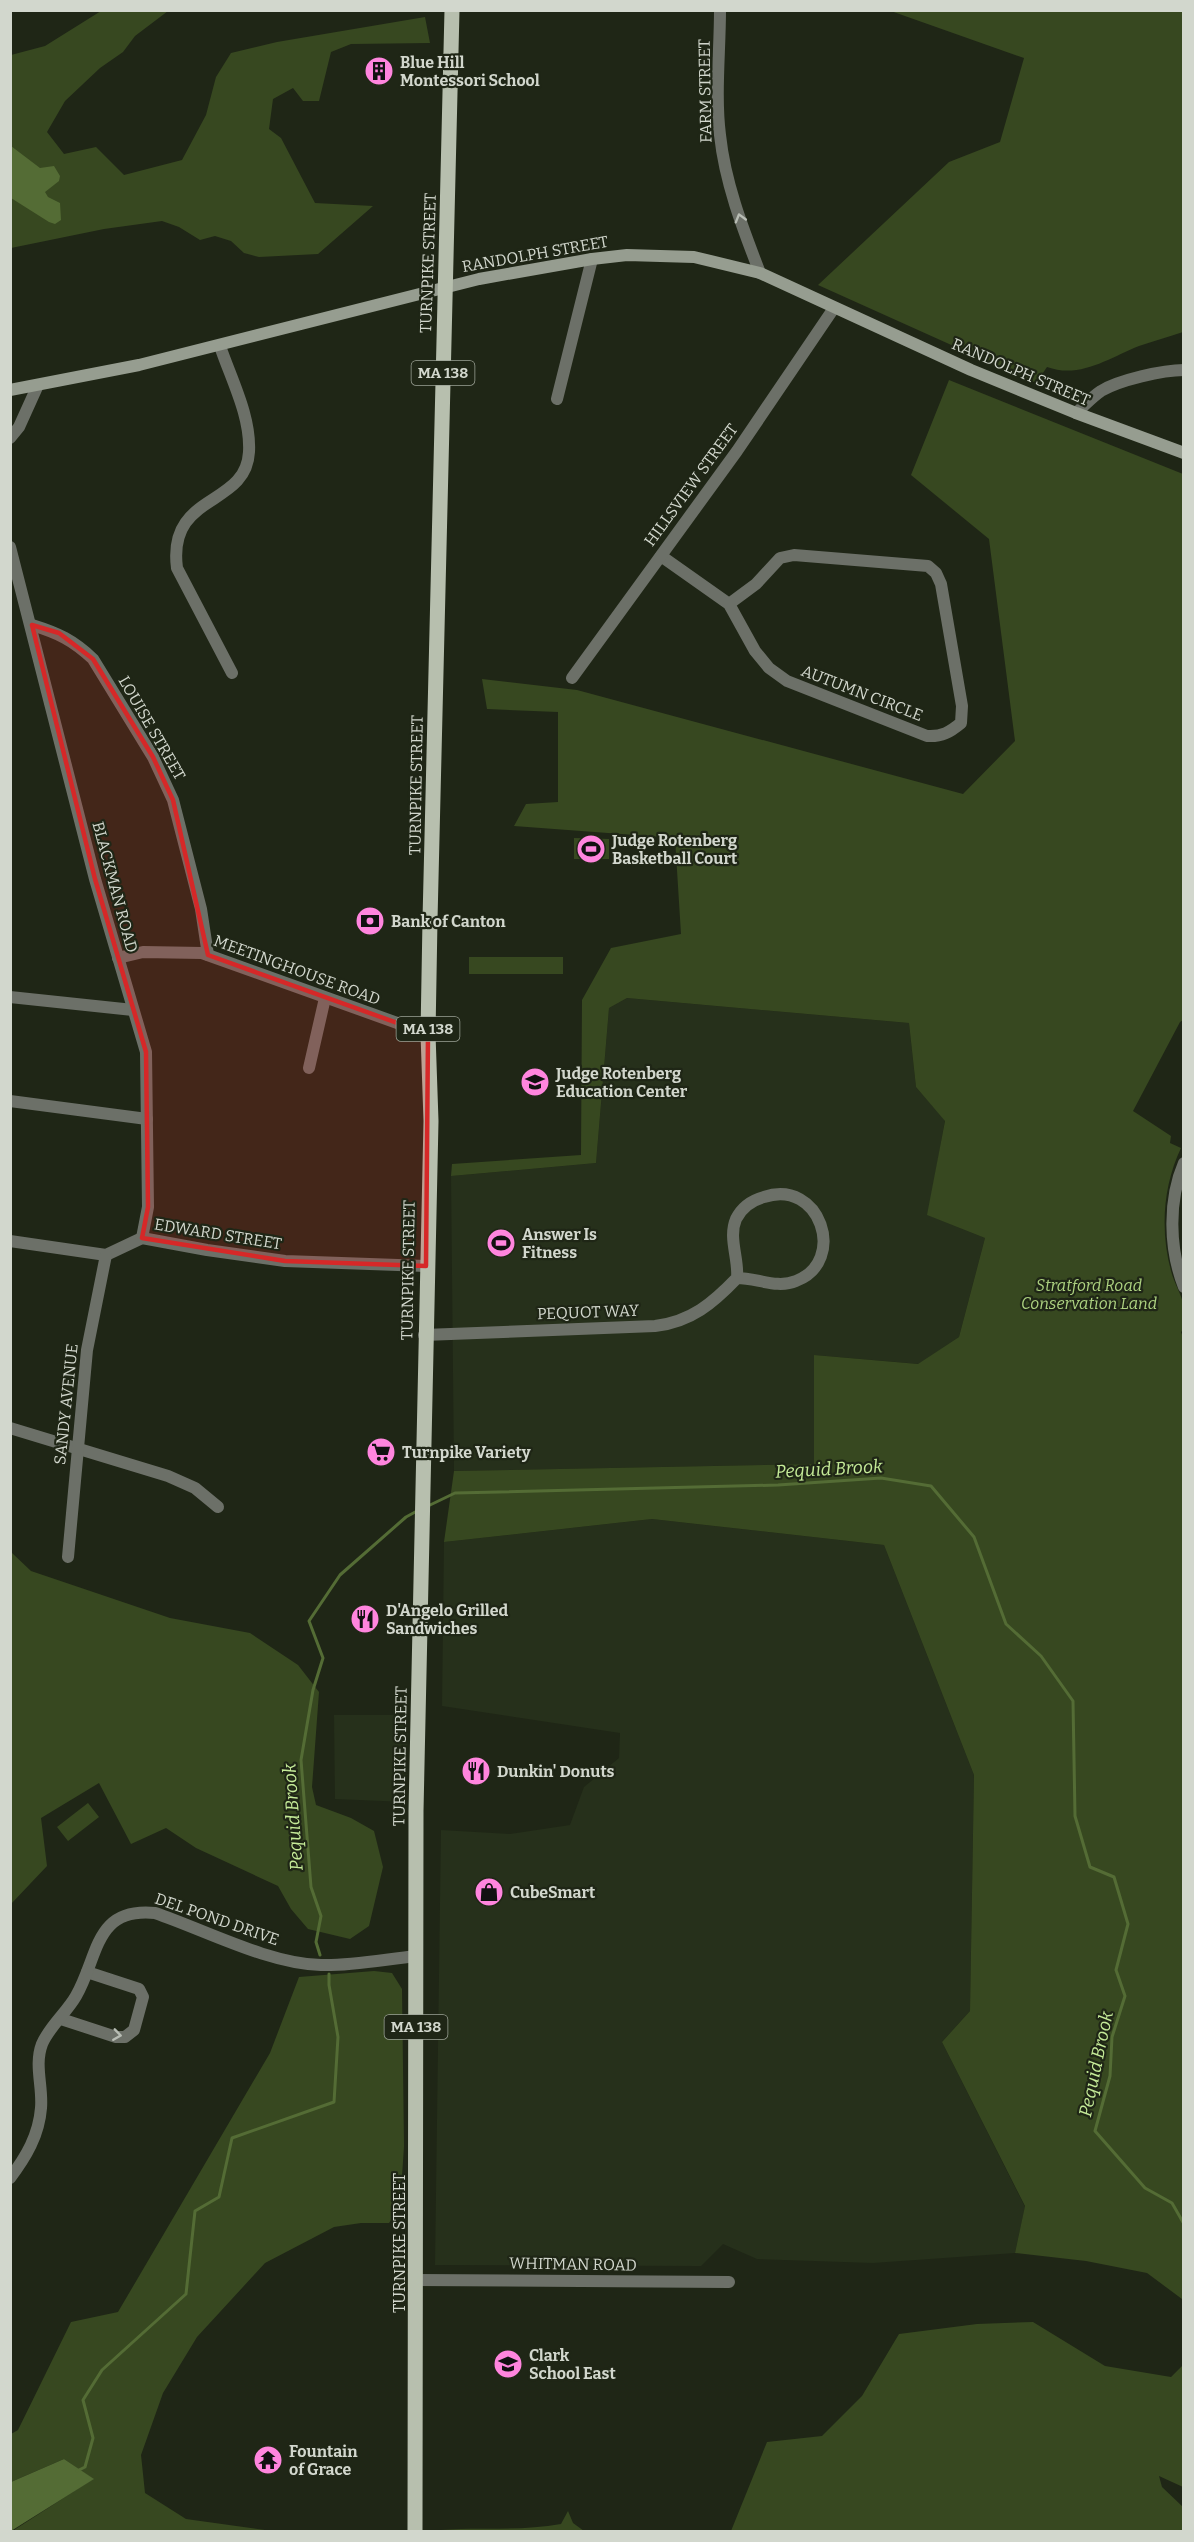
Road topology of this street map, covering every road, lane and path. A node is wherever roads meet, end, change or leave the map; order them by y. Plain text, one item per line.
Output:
1 (452, 10) edge
2 (720, 10) edge
3 (592, 259) junction
4 (760, 273) junction
5 (446, 287) junction
6 (834, 308) junction
7 (220, 346) junction
8 (1184, 370) edge
9 (38, 385) junction
10 (10, 390) edge
11 (557, 399) dead end
12 (1076, 413) junction
13 (10, 438) edge
14 (1184, 453) edge
15 (10, 547) edge
16 (661, 556) junction
17 (729, 604) junction
18 (32, 625) junction
19 (232, 673) dead end
20 (572, 678) dead end
21 (208, 955) junction
22 (118, 958) junction
23 (10, 997) edge
24 (325, 998) junction
25 (133, 1010) junction
26 (428, 1034) junction
27 (309, 1068) dead end
28 (10, 1101) edge
29 (147, 1119) junction
30 (1184, 1163) edge
31 (142, 1238) junction
32 (10, 1241) edge
33 (106, 1255) junction
34 (426, 1266) junction
35 (737, 1278) junction
36 (1184, 1287) edge
37 (424, 1335) junction
38 (10, 1428) edge
39 (78, 1448) junction
40 (218, 1507) dead end
41 (68, 1557) dead end
42 (417, 1956) junction
43 (87, 1972) junction
44 (61, 2019) junction
45 (10, 2178) edge
46 (416, 2280) junction
47 (729, 2283) dead end
48 (415, 2532) edge

1 - 5 main road, TURNPIKE STREET / MA 138
4 -> 2 street, FARM STREET
3 - 4 main road, RANDOLPH STREET
3 - 5 main road, RANDOLPH STREET
3 - 11 street
4 - 6 main road, RANDOLPH STREET
5 - 7 main road, RANDOLPH STREET
5 - 26 main road, TURNPIKE STREET / MA 138
6 - 12 main road, RANDOLPH STREET
6 - 16 street, HILLSVIEW STREET
7 - 9 main road, RANDOLPH STREET
7 - 19 street
8 - 12 street
9 - 10 main road, RANDOLPH STREET
9 - 13 street
12 - 14 main road, RANDOLPH STREET
15 - 18 street, BLACKMAN ROAD
16 - 17 street, AUTUMN CIRCLE
16 - 20 street, HILLSVIEW STREET
17 - 17 street, AUTUMN CIRCLE
18 - 21 street, LOUISE STREET
18 - 22 street, BLACKMAN ROAD
21 - 22 street, MEETINGHOUSE ROAD
21 - 24 street, MEETINGHOUSE ROAD
22 - 25 street, BLACKMAN ROAD
23 - 25 street
24 - 26 street, MEETINGHOUSE ROAD
24 - 27 street
25 - 29 street, BLACKMAN ROAD
26 - 34 main road, TURNPIKE STREET / MA 138
28 - 29 street
29 - 31 street, BLACKMAN ROAD
30 - 36 street
31 - 33 street, EDWARD STREET
31 - 34 street, EDWARD STREET
32 - 33 street
33 - 39 street, SANDY AVENUE
34 - 37 main road, TURNPIKE STREET / MA 138
35 - 35 street
35 - 37 street, PEQUOT WAY
37 - 42 main road, TURNPIKE STREET / MA 138
38 - 39 street
39 - 40 street
39 - 41 street, SANDY AVENUE
42 - 43 street, DEL POND DRIVE
42 - 46 main road, TURNPIKE STREET / MA 138
43 - 44 street, DEL POND DRIVE
44 -> 43 street
44 - 45 street, DEL POND DRIVE
46 - 47 street, WHITMAN ROAD
46 - 48 main road, TURNPIKE STREET / MA 138

